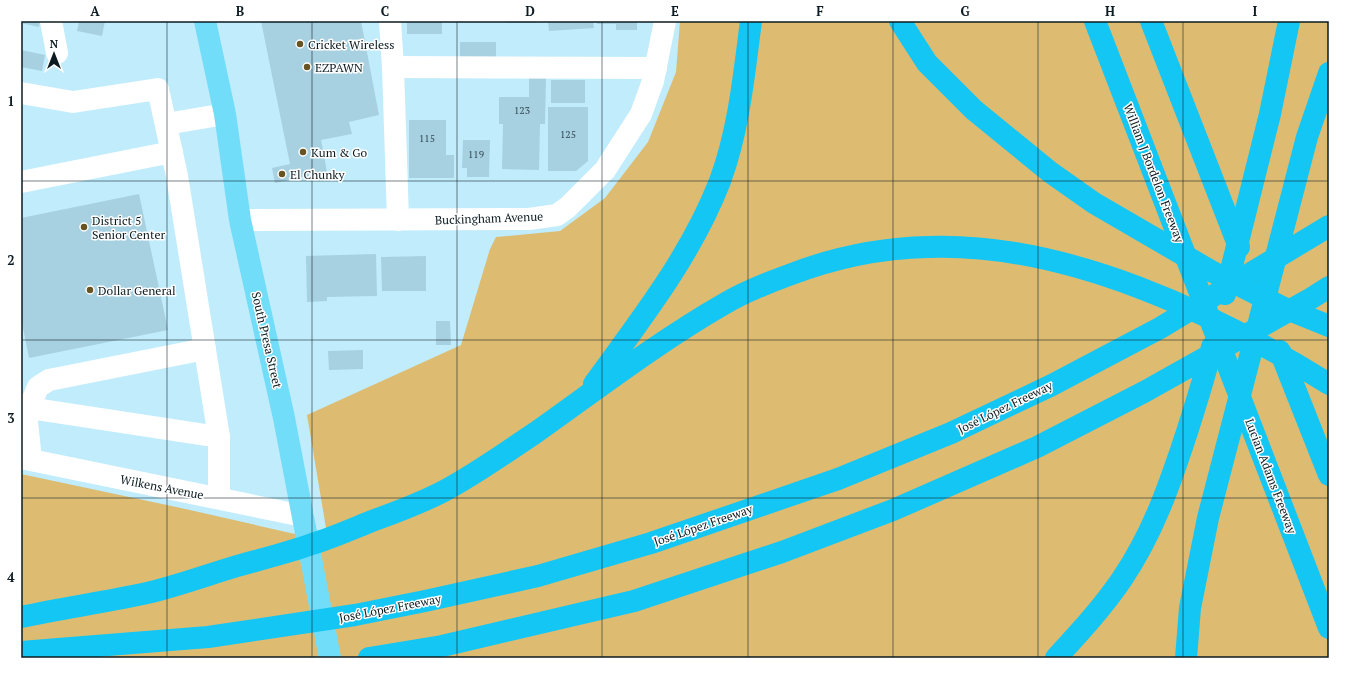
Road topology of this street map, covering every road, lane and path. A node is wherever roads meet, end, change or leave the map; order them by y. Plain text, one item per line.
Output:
1 (51, 21) edge
2 (205, 21) edge
3 (390, 21) edge
4 (665, 21) edge
5 (751, 21) edge
6 (900, 21) edge
7 (1095, 21) edge
8 (1151, 21) edge
9 (1289, 21) edge
10 (57, 53) dead end
11 (392, 67) junction
12 (656, 68) junction
13 (1329, 73) edge
14 (21, 93) edge
15 (226, 114) junction
16 (166, 124) junction
17 (172, 152) junction
18 (21, 182) edge
19 (240, 220) junction
20 (398, 220) junction
21 (1329, 226) edge
22 (1324, 290) edge
23 (1213, 325) joint
24 (1329, 326) edge
25 (205, 349) junction
26 (1329, 384) edge
27 (582, 400) junction
28 (29, 408) junction
29 (220, 437) junction
30 (26, 459) edge
31 (1329, 475) edge
32 (219, 498) junction
33 (303, 516) junction
34 (21, 617) edge
35 (1329, 628) edge
36 (21, 652) edge
37 (330, 658) edge
38 (369, 658) edge
39 (1056, 658) edge
40 (1186, 658) edge

1 - 10 street
2 - 15 main road, South Presa Street
3 - 11 street
4 - 12 street, Buckingham Avenue
5 - 27 highway
6 - 24 highway
7 - 23 highway, William J Bordelon Freeway
8 - 31 highway
9 - 39 highway
11 - 12 street
11 - 20 street
12 - 20 street, Buckingham Avenue
13 - 40 highway
14 - 16 street
15 - 16 street
15 - 19 main road, South Presa Street
16 - 17 street
17 - 18 street
17 - 25 street
19 - 20 street, Buckingham Avenue
19 - 33 main road, South Presa Street
21 - 36 highway, José López Freeway
22 - 38 highway
23 - 35 highway, Lucian Adams Freeway
25 - 28 street
25 - 29 street
26 - 27 highway
27 - 34 highway
28 - 29 street
28 - 30 street
29 - 32 street
30 - 32 street, Wilkens Avenue
32 - 33 street, Wilkens Avenue
33 - 37 main road, South Presa Street

